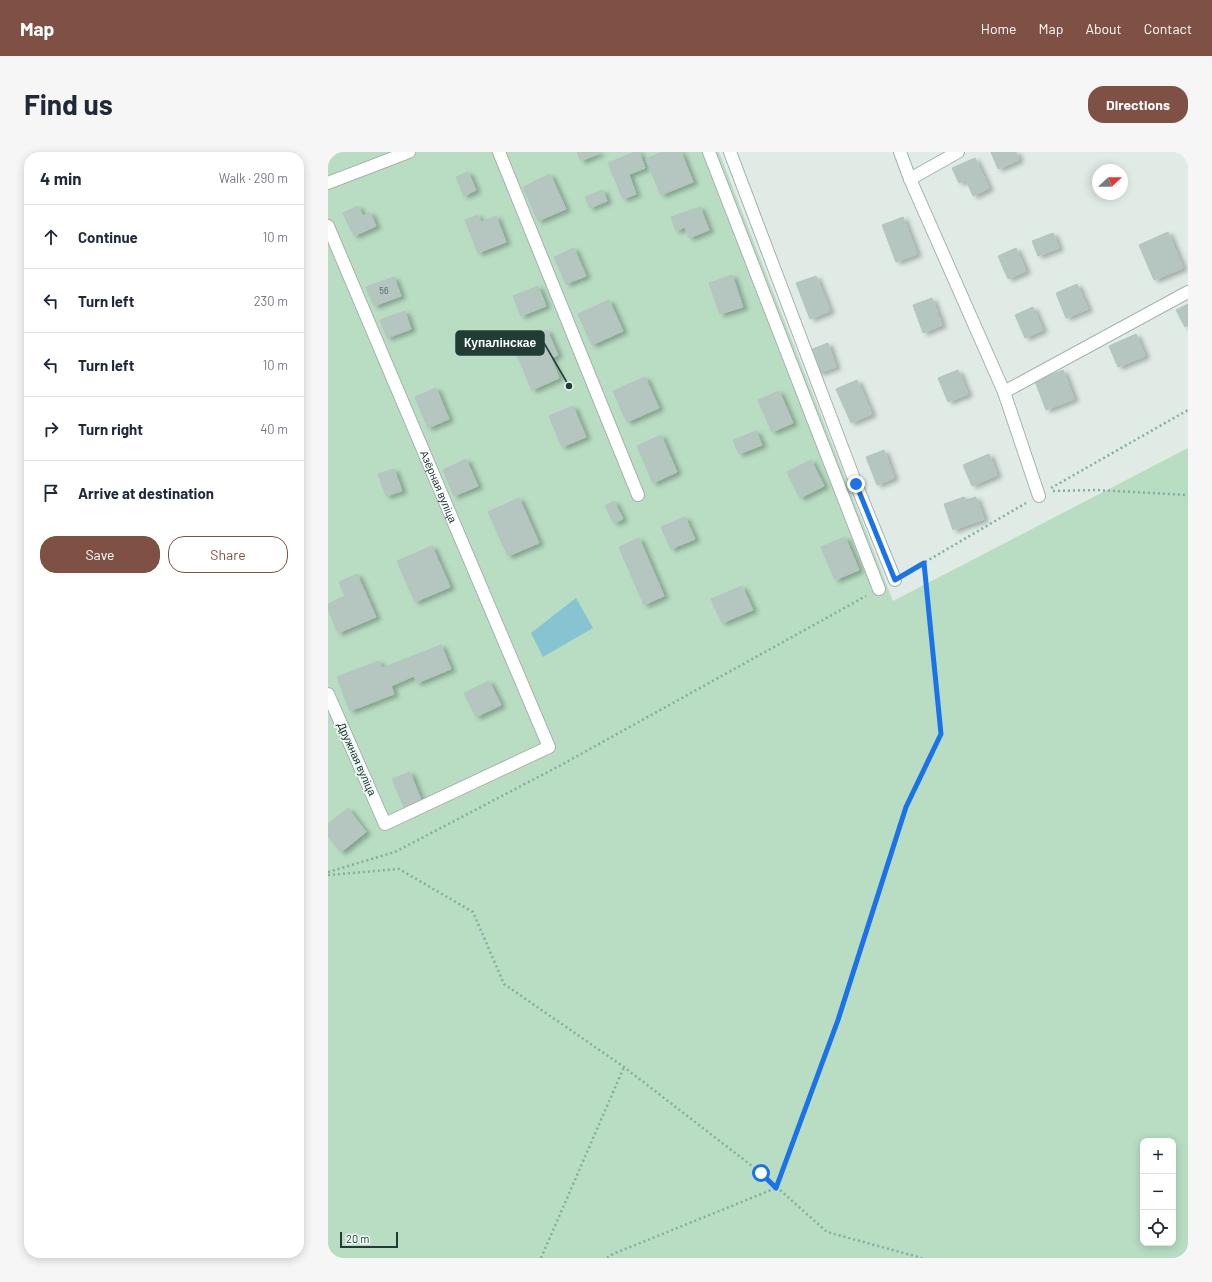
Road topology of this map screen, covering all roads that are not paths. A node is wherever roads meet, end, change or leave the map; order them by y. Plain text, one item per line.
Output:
1 (409, 152) edge
2 (499, 152) edge
3 (709, 152) edge
4 (730, 152) edge
5 (900, 152) edge
6 (958, 152) edge
7 (910, 179) junction
8 (328, 183) edge
9 (328, 226) edge
10 (1188, 292) edge
11 (1004, 392) junction
12 (1043, 493) road end
13 (638, 495) dead end
14 (895, 580) road end
15 (879, 589) road end
16 (328, 694) edge
17 (385, 824) joint

1 - 8 street
2 - 13 street
3 - 15 street
4 - 14 street
5 - 7 street
6 - 7 street
7 - 11 street
9 - 17 street, Азёрная вуліца
10 - 11 street
11 - 12 street
16 - 17 street, Дружная вуліца

